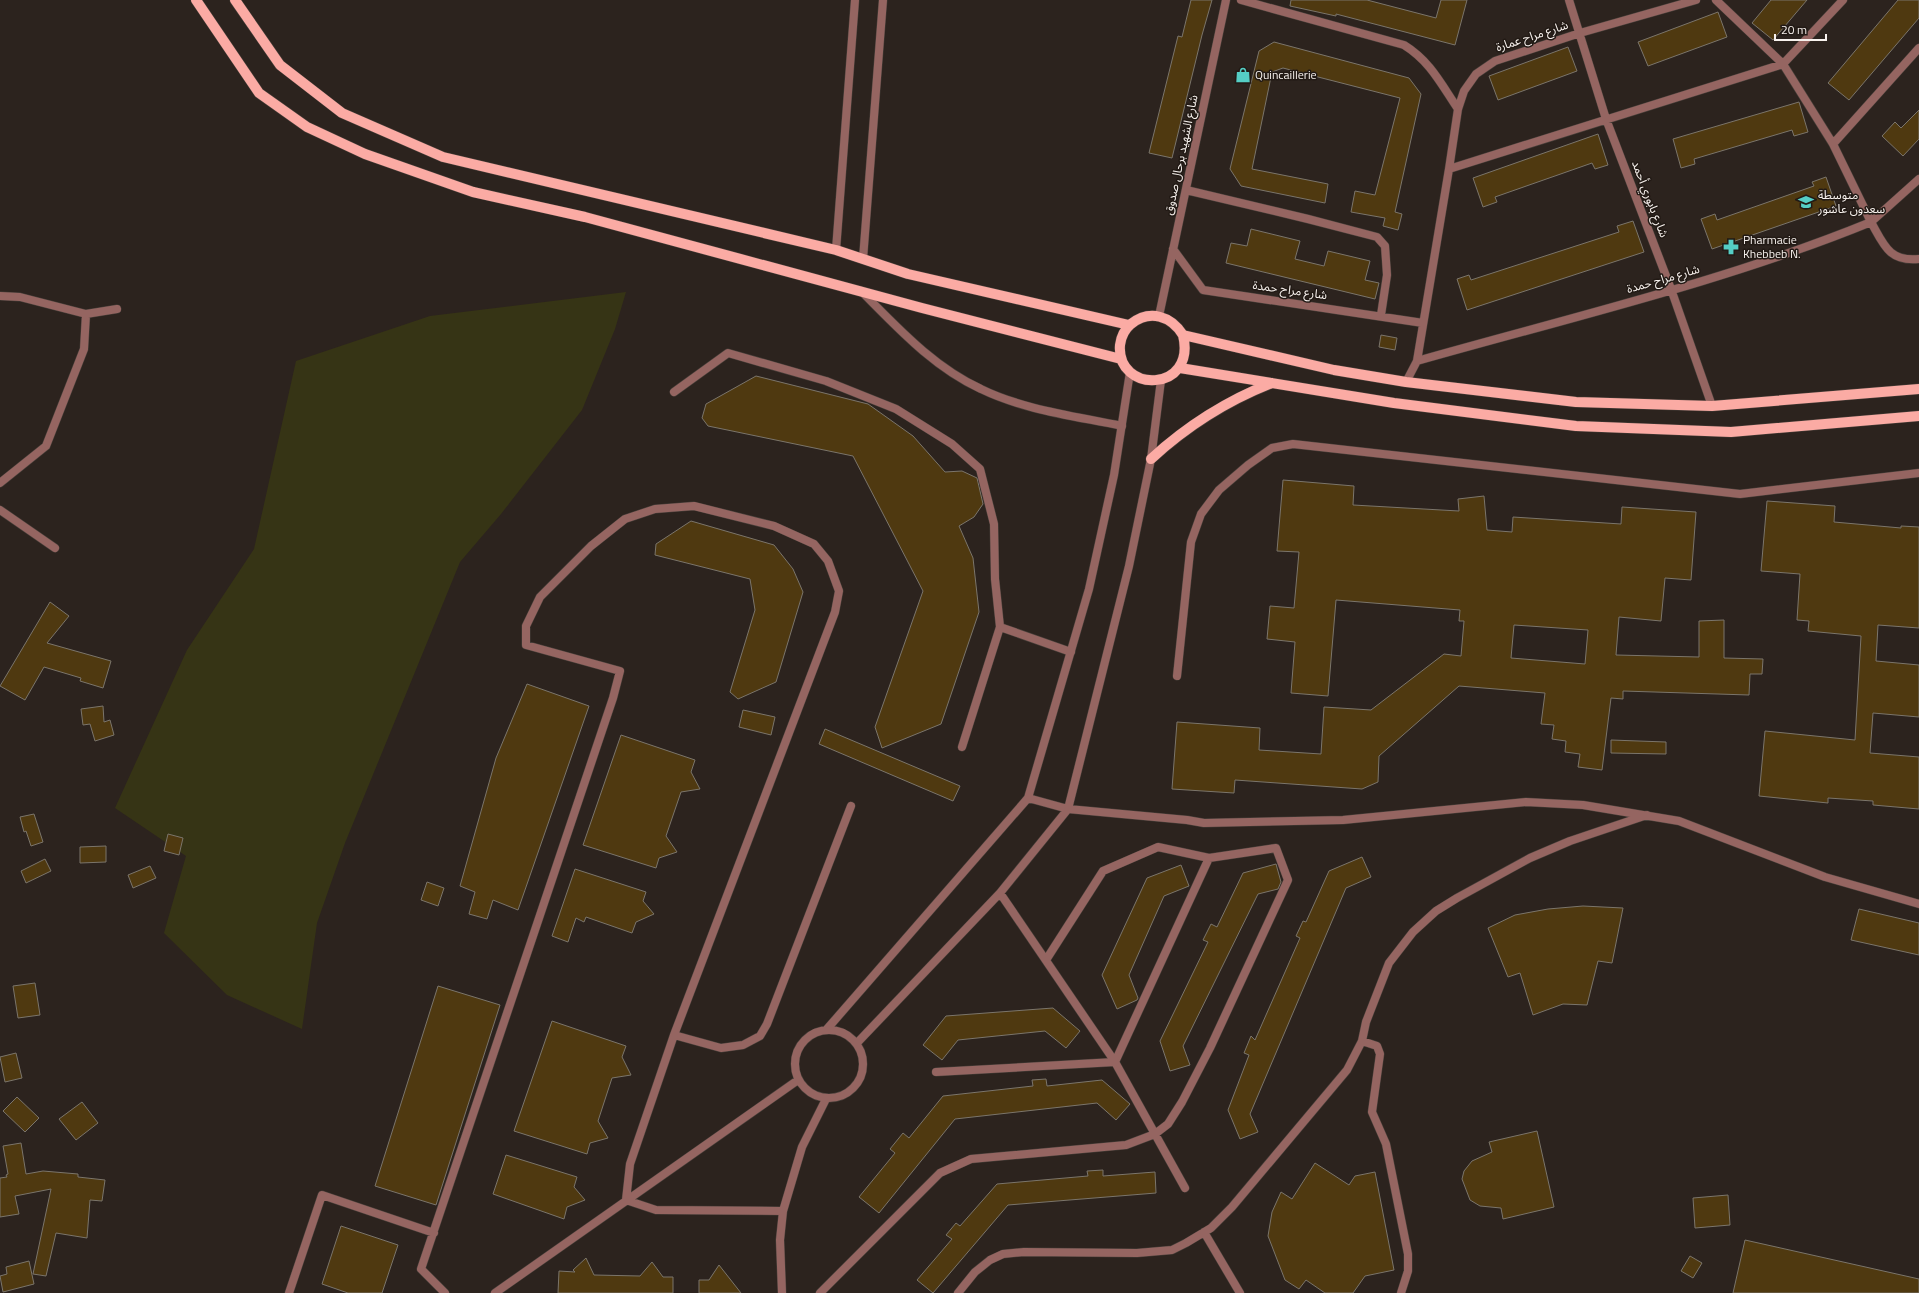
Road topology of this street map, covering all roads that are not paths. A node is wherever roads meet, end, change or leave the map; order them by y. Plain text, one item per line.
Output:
1 (196, 0) edge
2 (234, 0) edge
3 (855, 0) edge
4 (883, 0) edge
5 (1226, 0) edge
6 (1241, 0) edge
7 (1569, 0) edge
8 (1696, 0) edge
9 (1716, 0) edge
10 (1844, 0) edge
11 (1689, 2) edge
12 (1580, 32) junction
13 (1919, 48) edge
14 (1783, 64) junction
15 (1458, 109) junction
16 (1606, 119) junction
17 (1833, 144) junction
18 (1449, 169) junction
19 (1919, 179) edge
20 (1186, 190) junction
21 (1871, 222) junction
22 (1173, 249) junction
23 (836, 250) junction
24 (863, 258) junction
25 (1919, 259) edge
26 (1671, 289) junction
27 (860, 291) junction
28 (0, 296) edge
29 (117, 309) dead end
30 (86, 314) junction
31 (1381, 315) junction
32 (1159, 316) junction
33 (1423, 323) junction
34 (1129, 325) junction
35 (1183, 335) junction
36 (1122, 359) junction
37 (1417, 361) junction
38 (1180, 368) junction
39 (1130, 372) junction
40 (1161, 380) junction
41 (1406, 382) junction
42 (1272, 383) junction
43 (1919, 389) edge
44 (674, 392) dead end
45 (1712, 406) junction
46 (1919, 416) edge
47 (1122, 426) junction
48 (1151, 459) junction
49 (1919, 473) edge
50 (0, 483) edge
51 (0, 510) edge
52 (55, 548) dead end
53 (1000, 627) junction
54 (1071, 652) junction
55 (1178, 676) dead end
56 (962, 747) dead end
57 (1028, 798) junction
58 (851, 806) dead end
59 (1068, 809) junction
60 (1647, 815) junction
61 (1209, 858) junction
62 (1000, 893) junction
63 (1919, 904) edge
64 (1046, 960) junction
65 (827, 1030) junction
66 (674, 1035) junction
67 (1362, 1042) junction
68 (857, 1043) junction
69 (1115, 1062) junction
70 (936, 1072) dead end
71 (798, 1080) junction
72 (826, 1099) junction
73 (1155, 1134) junction
74 (1185, 1188) dead end
75 (626, 1200) junction
76 (782, 1211) junction
77 (1204, 1232) junction
78 (434, 1233) junction
79 (289, 1293) edge
80 (445, 1293) edge
81 (495, 1293) edge
82 (782, 1293) edge
83 (820, 1293) edge
84 (958, 1293) edge
85 (1240, 1293) edge
86 (1401, 1293) edge

1 - 27 main road
2 - 23 main road
3 - 23 street
4 - 24 street
5 - 20 street, شارع الشهيد برحال صدوق
6 - 15 street
7 - 12 street, شارع بابوري أحمد
8 - 11 street, شارع مراح عمارة
9 - 14 street
10 - 14 street
11 - 12 street, شارع مراح عمارة
12 - 15 street, شارع مراح عمارة
12 - 16 street, شارع بابوري أحمد
13 - 17 street
14 - 16 street
14 - 17 street
15 - 18 street, شارع مراح عمارة
16 - 18 street
16 - 26 street, شارع بابوري أحمد
17 - 21 street
18 - 33 street, شارع مراح عمارة
19 - 21 street, شارع مراح حمدة
20 - 22 street, شارع الشهيد برحال صدوق
20 - 31 street
21 - 25 street
21 - 26 street, شارع مراح حمدة
22 - 31 street, شارع مراح حمدة
22 - 32 street, شارع الشهيد برحال صدوق
23 - 24 main road
24 - 34 main road
26 - 37 street, شارع مراح حمدة
26 - 45 street, شارع بابوري أحمد
27 - 36 main road
27 - 47 street
28 - 30 street
29 - 30 street
30 - 50 street
31 - 33 street, شارع مراح حمدة
32 - 34 main road
32 - 35 main road
33 - 37 street, شارع مراح عمارة
34 - 36 main road
35 - 38 main road
35 - 41 main road
36 - 39 main road
37 - 41 street
38 - 40 main road
38 - 42 main road
39 - 40 main road
39 - 47 street
40 - 48 street
41 - 45 main road
42 - 46 main road
42 - 48 main road
43 - 45 main road
44 - 53 street
47 - 54 street
48 - 59 street
49 - 55 street
51 - 52 street
53 - 54 street
53 - 56 street
54 - 57 street
57 - 59 street
57 - 65 street
58 - 66 street
59 - 60 street
59 - 62 street
60 - 63 street
60 - 67 street
61 - 64 street
61 - 69 street
61 - 73 street
62 - 64 street
62 - 68 street
64 - 69 street
65 - 68 street
65 - 71 street
66 - 75 street
66 - 78 street
67 - 77 street
67 - 86 street
68 - 72 street
69 - 70 street
69 - 73 street
71 - 72 street
71 - 75 street
72 - 76 street
73 - 74 street
73 - 83 street
75 - 76 street
75 - 81 street
76 - 82 street
77 - 84 street
77 - 85 street
78 - 79 street
78 - 80 street

